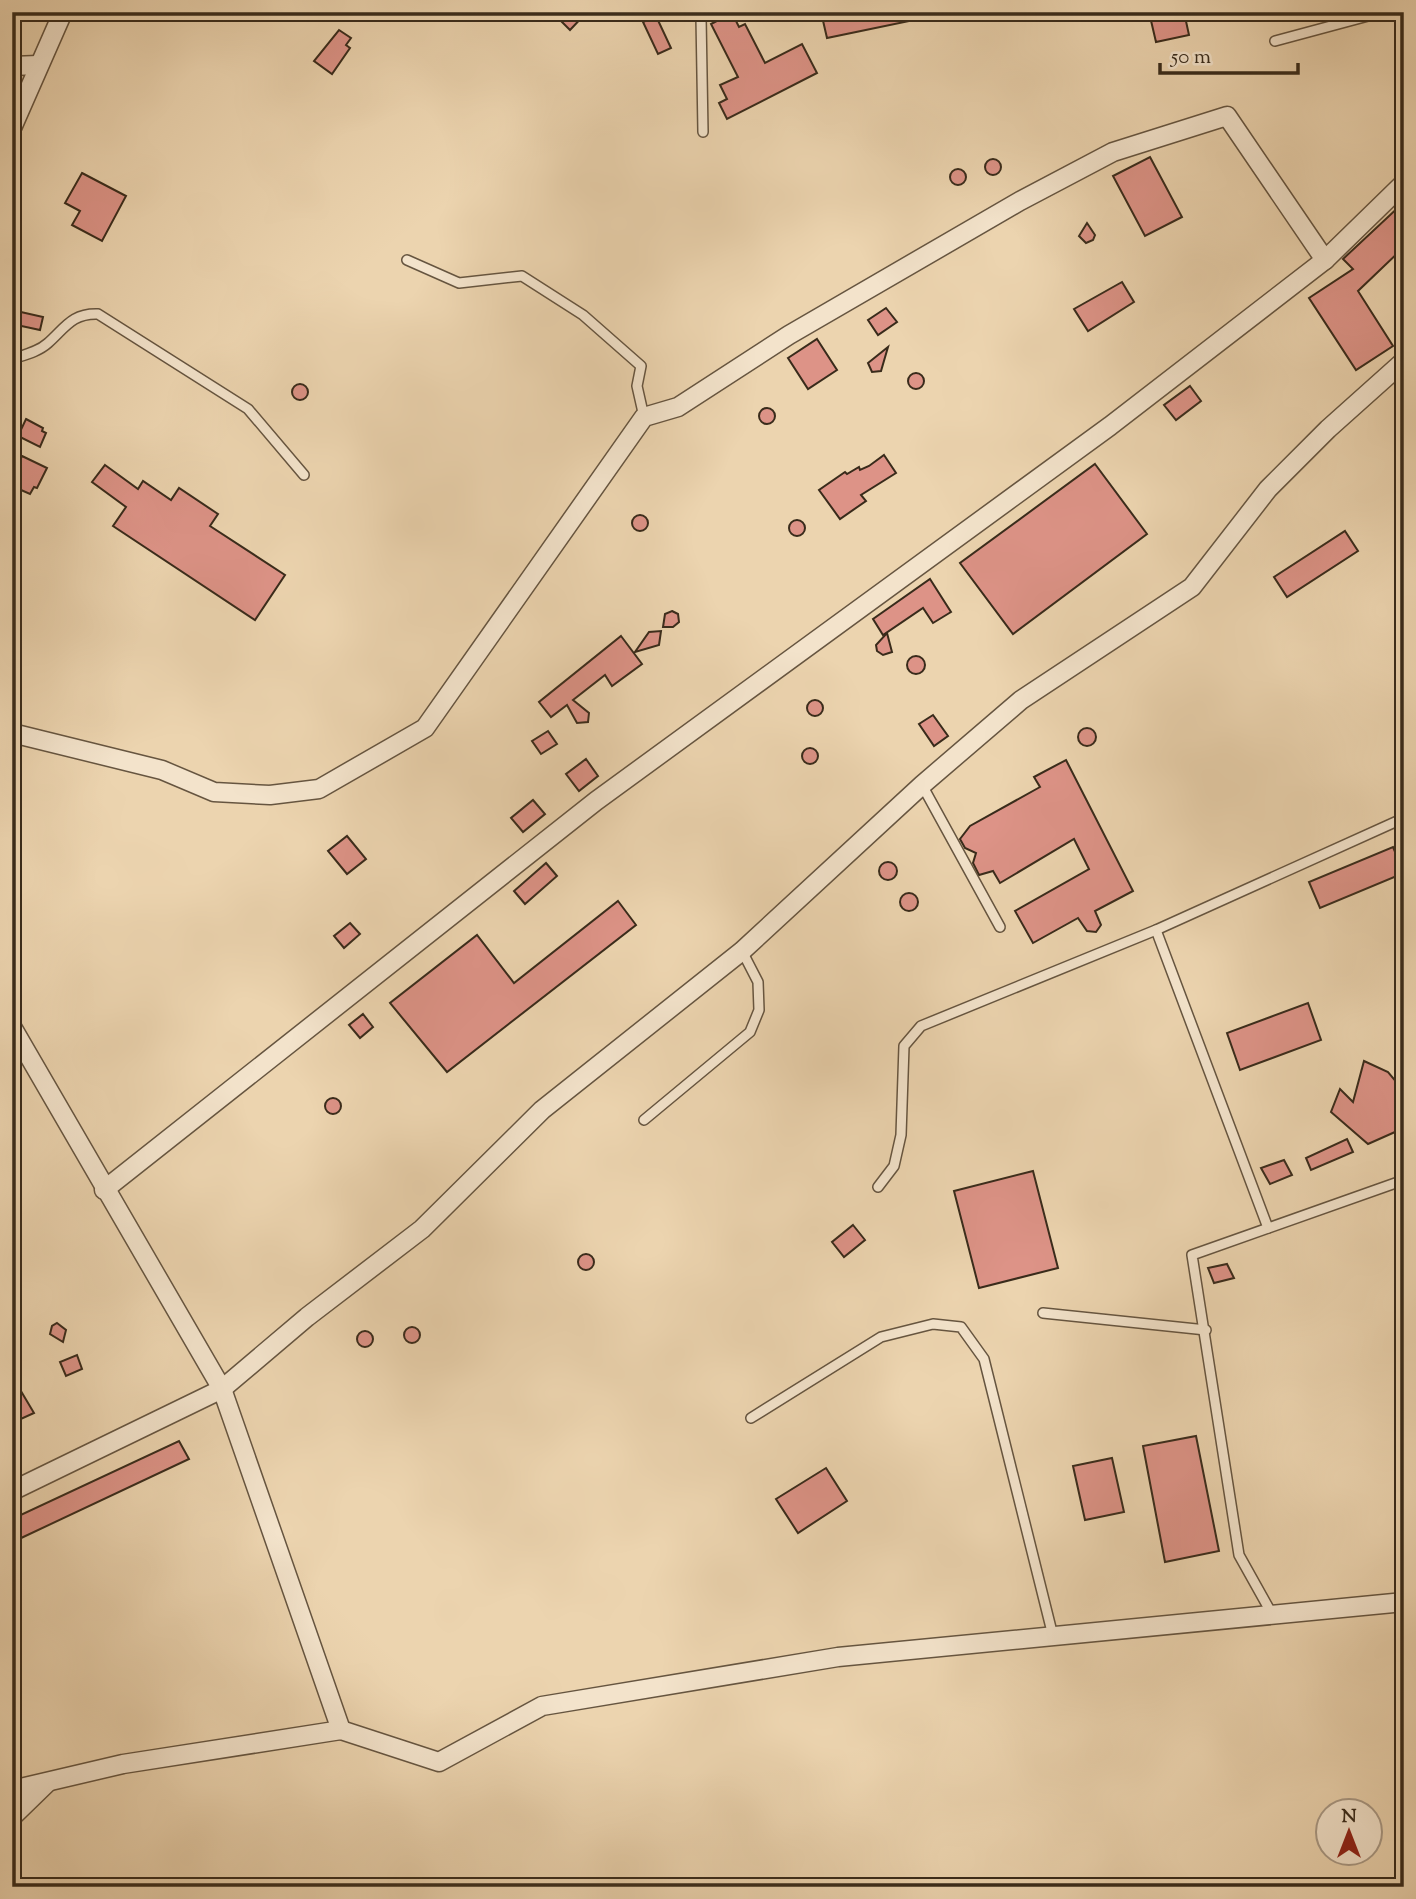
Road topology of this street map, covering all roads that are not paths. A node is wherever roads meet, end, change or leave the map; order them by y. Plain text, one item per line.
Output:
1 (63, 12) edge
2 (704, 12) edge
3 (1383, 12) edge
4 (1275, 41) dead end
5 (38, 65) junction
6 (12, 66) edge
7 (12, 128) edge
8 (703, 132) dead end
9 (1404, 183) edge
10 (407, 260) dead end
11 (1325, 260) junction
12 (12, 359) edge
13 (1404, 361) edge
14 (644, 416) junction
15 (304, 475) dead end
16 (12, 733) edge
17 (922, 785) junction
18 (1404, 818) edge
19 (1000, 928) dead end
20 (1156, 930) junction
21 (742, 951) junction
22 (12, 1027) edge
23 (644, 1120) dead end
24 (1404, 1181) edge
25 (878, 1187) dead end
26 (104, 1190) junction
27 (1268, 1228) junction
28 (1043, 1313) dead end
29 (1206, 1330) junction
30 (222, 1389) junction
31 (751, 1418) dead end
32 (12, 1490) edge
33 (1404, 1602) edge
34 (1272, 1614) junction
35 (1053, 1638) junction
36 (341, 1730) junction
37 (49, 1781) junction
38 (12, 1790) edge
39 (12, 1817) edge

1 - 5 street
2 - 8 lane
3 - 4 lane
5 - 6 street
5 - 7 street
9 - 11 street
10 - 14 lane
11 - 14 street
11 - 26 street
12 - 15 lane
13 - 17 street
14 - 16 street
17 - 19 lane
17 - 21 street
18 - 20 lane
20 - 25 lane
20 - 27 lane
21 - 23 lane
21 - 30 street
22 - 26 street
24 - 27 lane
26 - 30 street
27 - 29 lane
28 - 29 lane
29 - 34 lane
30 - 32 street
30 - 36 street
31 - 35 lane
33 - 34 street
34 - 35 street
35 - 36 street
36 - 37 street
37 - 38 street
37 - 39 street

